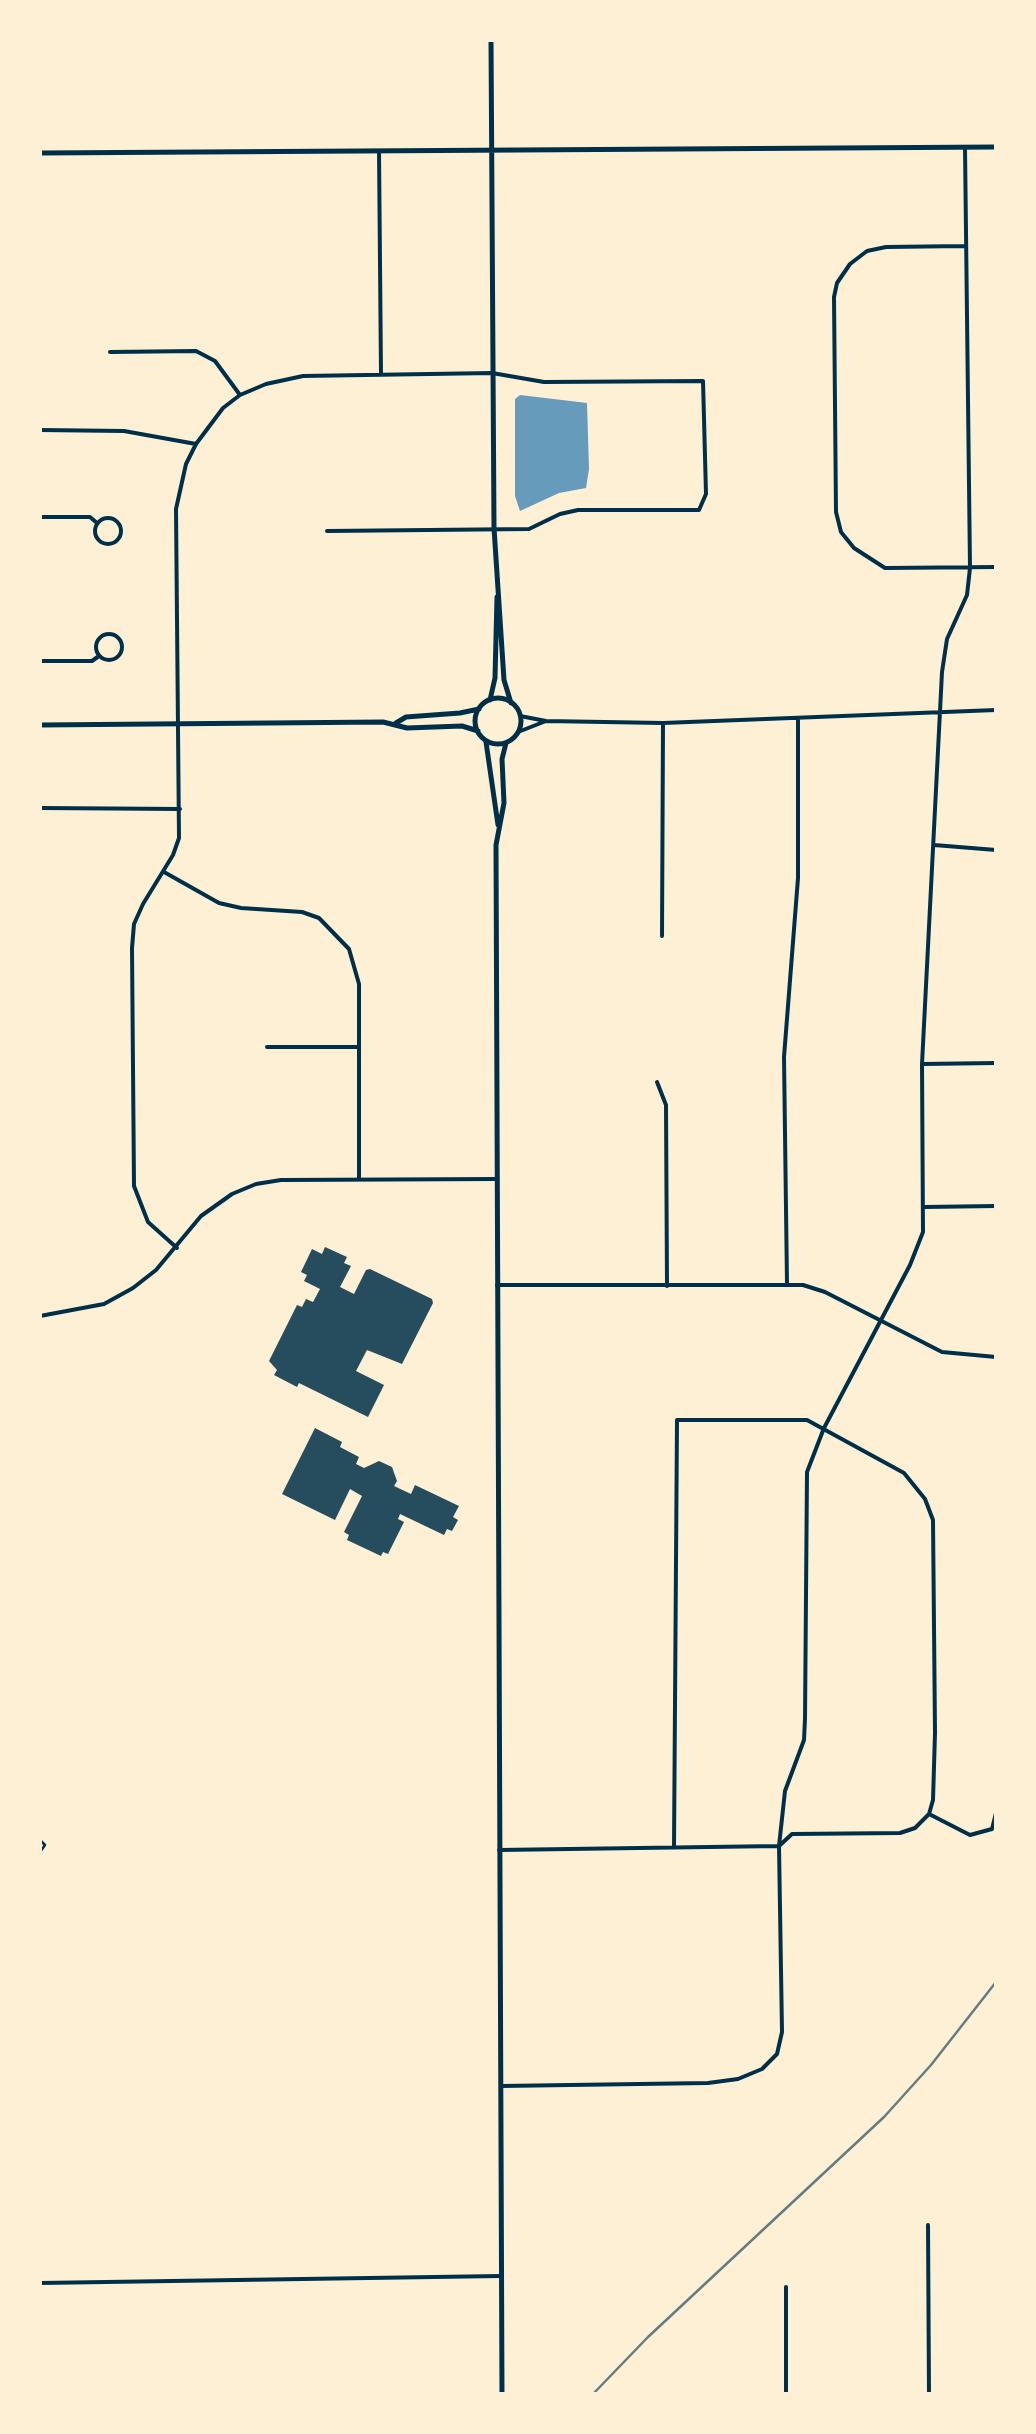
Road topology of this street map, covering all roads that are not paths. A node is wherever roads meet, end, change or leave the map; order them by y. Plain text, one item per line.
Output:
1 (491, 40) edge
2 (965, 148) junction
3 (996, 148) edge
4 (379, 151) junction
5 (492, 151) junction
6 (40, 154) edge
7 (965, 246) junction
8 (110, 352) dead end
9 (492, 372) junction
10 (380, 374) junction
11 (240, 396) junction
12 (40, 430) edge
13 (196, 444) junction
14 (40, 517) edge
15 (97, 523) junction
16 (494, 528) junction
17 (327, 532) dead end
18 (996, 567) edge
19 (970, 568) junction
20 (498, 594) junction
21 (100, 656) junction
22 (40, 661) edge
23 (489, 700) junction
24 (512, 703) junction
25 (479, 709) junction
26 (996, 710) edge
27 (942, 711) junction
28 (520, 716) junction
29 (798, 718) junction
30 (546, 721) junction
31 (396, 723) junction
32 (663, 723) junction
33 (180, 724) junction
34 (40, 725) edge
35 (478, 731) junction
36 (518, 732) junction
37 (486, 740) junction
38 (506, 742) junction
39 (40, 808) edge
40 (180, 809) junction
41 (499, 828) junction
42 (934, 845) junction
43 (996, 850) edge
44 (162, 870) junction
45 (662, 936) dead end
46 (267, 1047) dead end
47 (360, 1047) junction
48 (922, 1064) junction
49 (996, 1064) edge
50 (657, 1082) dead end
51 (359, 1178) junction
52 (497, 1179) junction
53 (996, 1206) edge
54 (924, 1207) junction
55 (176, 1248) junction
56 (786, 1284) junction
57 (497, 1285) junction
58 (667, 1286) junction
59 (40, 1316) edge
60 (882, 1320) junction
61 (996, 1357) edge
62 (824, 1428) junction
63 (996, 1813) edge
64 (929, 1814) junction
65 (779, 1846) junction
66 (674, 1847) junction
67 (499, 1850) junction
68 (501, 2086) junction
69 (928, 2226) dead end
70 (500, 2276) junction
71 (40, 2283) edge
72 (786, 2287) dead end
73 (502, 2394) edge
74 (786, 2394) edge
75 (928, 2394) edge

1 - 5 street
2 - 3 street
2 - 5 street
2 - 7 street
4 - 5 street
4 - 6 street
4 - 10 street
5 - 9 street
7 - 19 street
7 - 19 street
8 - 11 street
9 - 10 street
9 - 16 street
9 - 16 street
10 - 11 street
11 - 13 street
12 - 13 street
13 - 33 street
14 - 15 street
15 - 15 street
16 - 17 street
16 - 20 street
18 - 19 street
19 - 27 street
20 - 23 street
20 - 24 street
21 - 21 street
21 - 22 street
23 - 24 street
23 - 25 street
24 - 28 street
25 - 31 street
25 - 35 street
26 - 27 street
27 - 29 street
27 - 42 street
28 - 30 street
28 - 36 street
29 - 32 street
29 - 56 street
30 - 32 street
30 - 36 street
31 - 33 street
31 - 35 street
32 - 45 street
33 - 34 street
33 - 40 street
35 - 37 street
36 - 38 street
37 - 38 street
37 - 41 street
38 - 41 street
39 - 40 street
40 - 44 street
41 - 52 street
42 - 43 street
42 - 48 street
44 - 47 street
44 - 55 street
46 - 47 street
47 - 51 street
48 - 49 street
48 - 54 street
50 - 58 street
51 - 52 street
51 - 55 street
52 - 57 street
53 - 54 street
54 - 60 street
55 - 59 street
56 - 58 street
56 - 60 street
57 - 58 street
57 - 67 street
60 - 61 street
60 - 62 street
62 - 64 street
62 - 65 street
62 - 66 street
63 - 64 street
64 - 65 street
65 - 66 street
65 - 68 street
66 - 67 street
67 - 68 street
68 - 70 street
69 - 75 street
70 - 71 street
70 - 73 street
72 - 74 street

